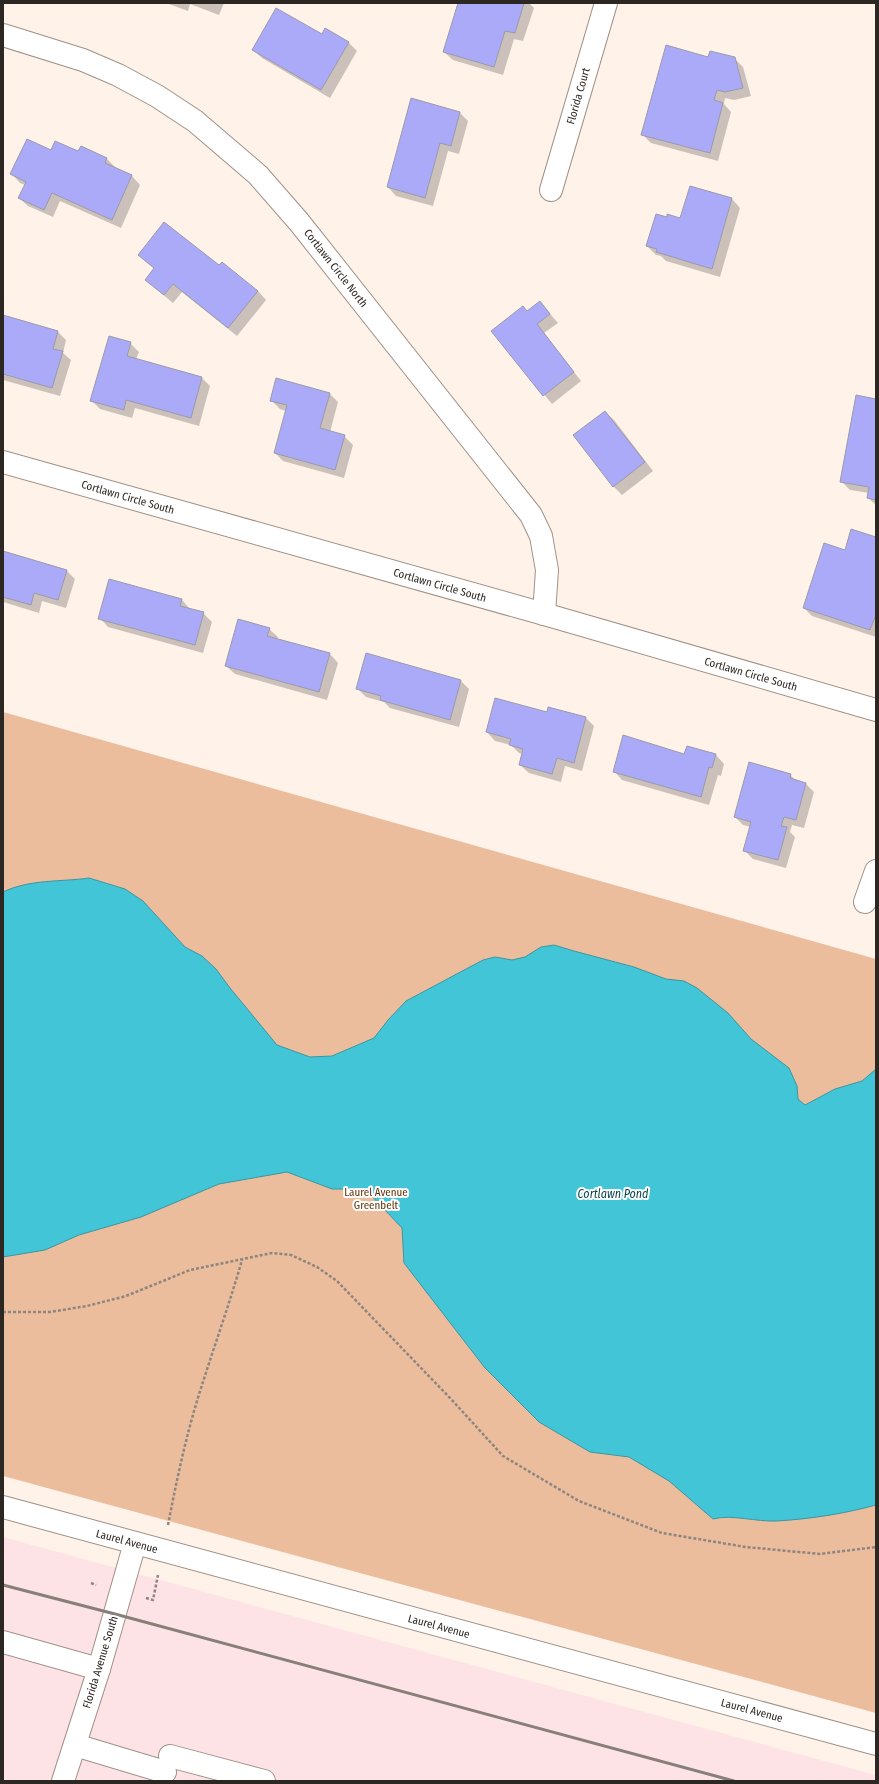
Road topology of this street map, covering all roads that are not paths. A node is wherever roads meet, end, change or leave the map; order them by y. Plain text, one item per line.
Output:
1 (606, 3) edge
2 (3, 35) edge
3 (551, 190) dead end
4 (3, 462) edge
5 (544, 614) junction
6 (876, 710) edge
7 (876, 871) edge
8 (865, 902) dead end
9 (3, 1507) edge
10 (135, 1543) junction
11 (3, 1642) edge
12 (99, 1668) junction
13 (876, 1744) edge
14 (74, 1745) junction
15 (63, 1781) edge
16 (264, 1781) edge

1 - 3 street, Florida Court
2 - 5 street, Cortlawn Circle North
4 - 5 street, Cortlawn Circle South
5 - 6 street, Cortlawn Circle South
7 - 8 street
9 - 10 street, Laurel Avenue
10 - 12 street, Florida Avenue South
10 - 13 street, Laurel Avenue
11 - 12 street
12 - 14 street, Florida Avenue South
14 - 15 street, Florida Avenue South
14 - 16 street

